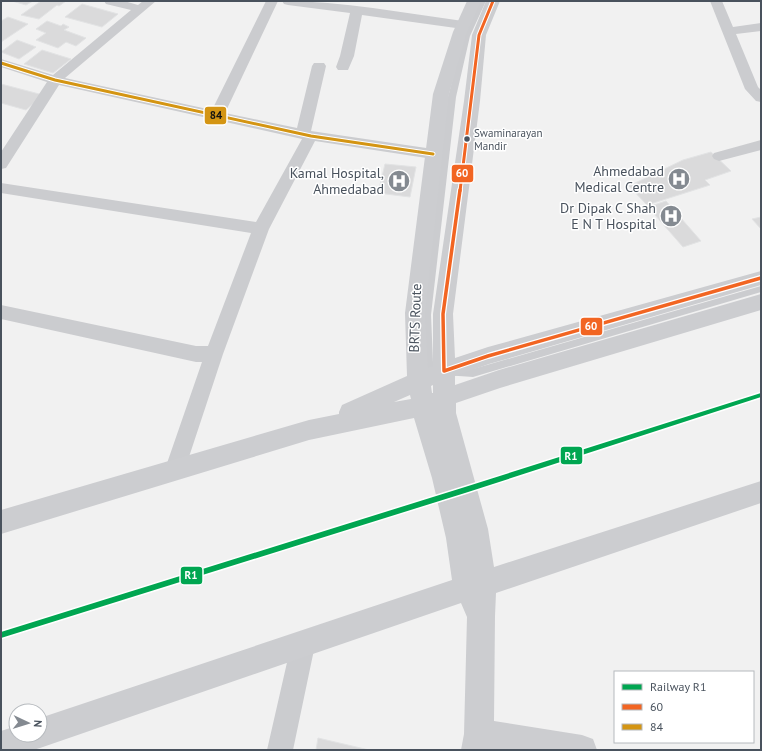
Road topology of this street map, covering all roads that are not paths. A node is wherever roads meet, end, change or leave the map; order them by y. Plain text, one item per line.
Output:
1 (110, 1) edge
2 (272, 1) edge
3 (288, 1) edge
4 (474, 1) edge
5 (483, 1) edge
6 (494, 1) edge
7 (716, 1) edge
8 (146, 4) edge
9 (357, 10) junction
10 (463, 25) junction
11 (761, 27) edge
12 (728, 31) junction
13 (319, 66) dead end
14 (4, 67) edge
15 (343, 67) dead end
16 (55, 80) junction
17 (761, 98) edge
18 (217, 115) junction
19 (307, 135) junction
20 (761, 145) edge
21 (433, 154) junction
22 (719, 156) dead end
23 (1, 164) edge
24 (1, 188) edge
25 (261, 229) junction
26 (761, 278) edge
27 (761, 289) edge
28 (761, 302) edge
29 (1, 312) edge
30 (214, 354) junction
31 (444, 371) junction
32 (419, 381) junction
33 (434, 402) junction
34 (309, 430) junction
35 (175, 469) junction
36 (761, 492) edge
37 (1, 522) edge
38 (475, 586) junction
39 (302, 645) junction
40 (48, 730) edge
41 (477, 742) edge
42 (280, 750) edge
43 (582, 750) edge

1 - 8 street
2 - 18 street
3 - 9 street
4 - 10 main road
5 - 31 lane, BRTS Route
6 - 31 main road
7 - 12 street
8 - 16 street
9 - 10 street
9 - 15 street
10 - 21 main road
11 - 12 street
12 - 17 street
13 - 19 street
14 - 16 street
16 - 18 street
16 - 23 street
18 - 19 street
19 - 21 street
19 - 25 street
20 - 22 street
21 - 32 main road
24 - 25 street
25 - 30 street
26 - 31 main road
27 - 31 lane, BRTS Route
28 - 33 main road
29 - 30 street
30 - 35 street
31 - 32 main road
31 - 33 main road
32 - 33 main road
32 - 34 main road
33 - 34 main road
33 - 38 main road
34 - 35 main road
35 - 37 main road
36 - 38 main road
38 - 39 main road
38 - 41 main road
39 - 40 main road
39 - 42 street
41 - 43 main road

